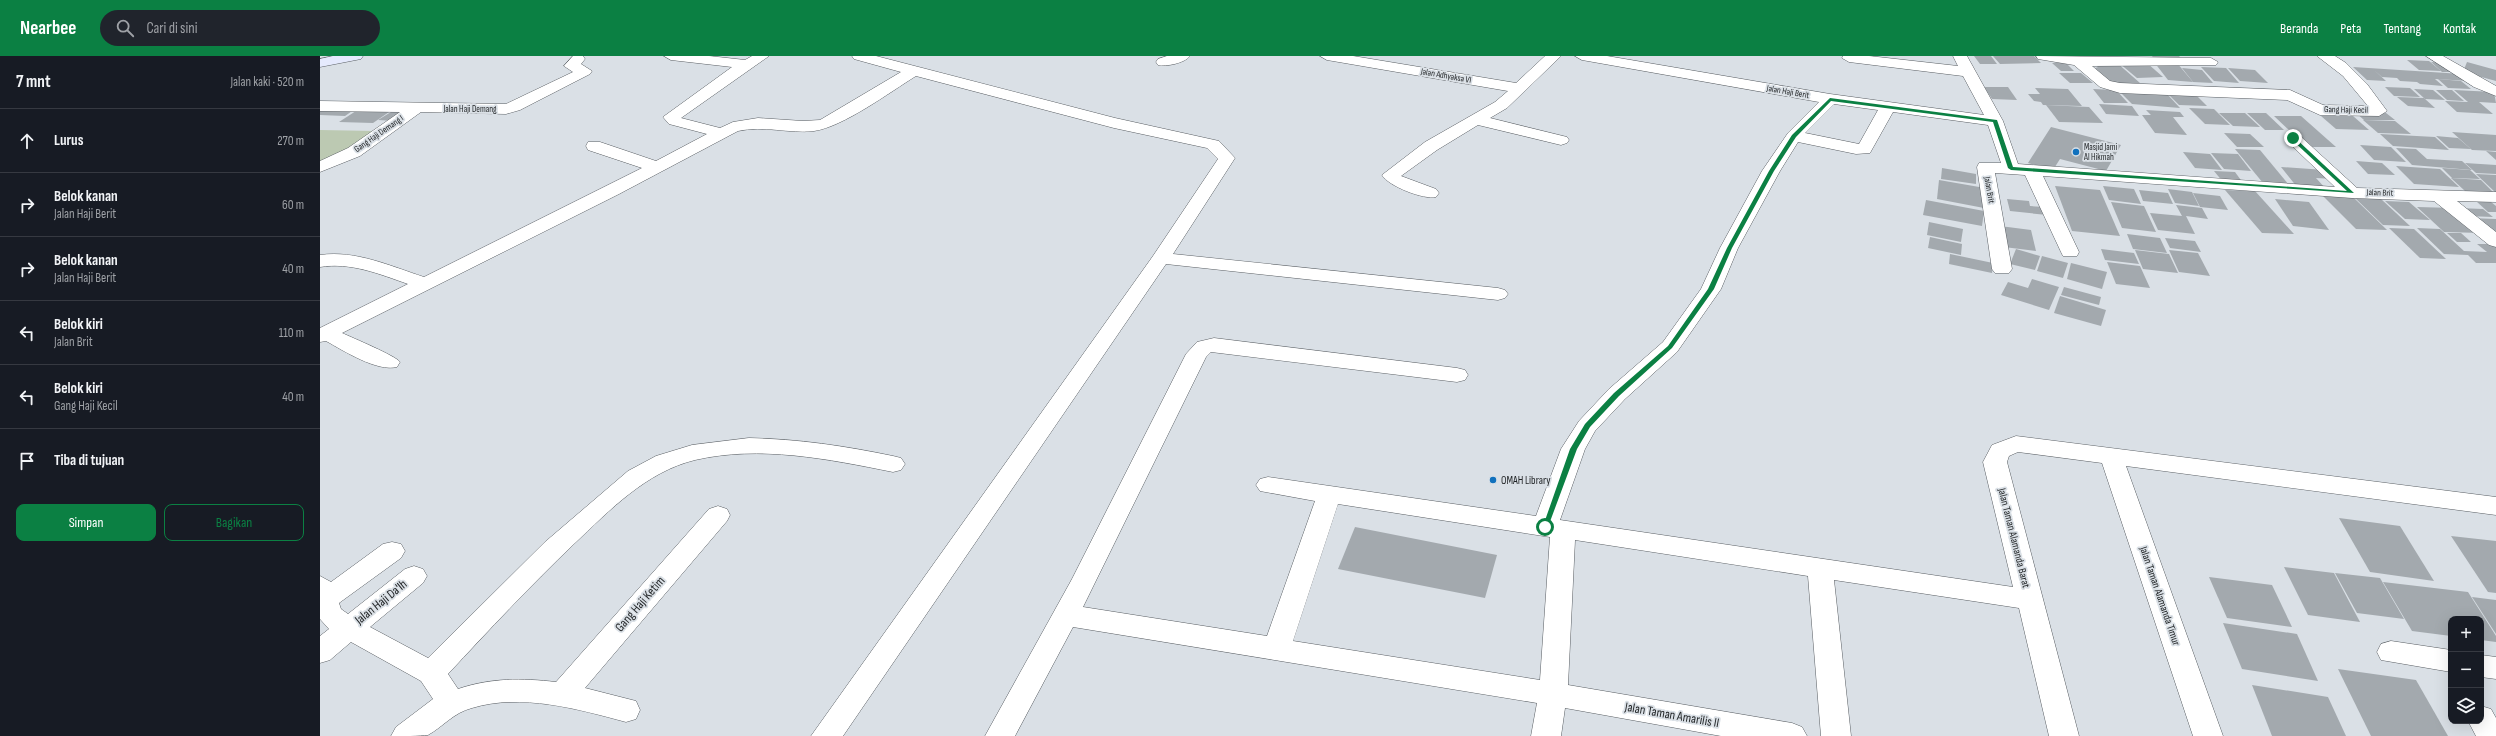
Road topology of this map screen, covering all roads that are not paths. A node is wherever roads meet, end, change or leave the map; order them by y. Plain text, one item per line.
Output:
1 (356, 56) edge
2 (671, 56) edge
3 (762, 56) edge
4 (859, 56) edge
5 (1183, 56) edge
6 (1554, 56) edge
7 (1582, 56) edge
8 (1960, 56) edge
9 (2043, 56) edge
10 (2324, 56) edge
11 (2433, 56) edge
12 (1337, 57) edge
13 (1850, 58) dead end
14 (578, 59) dead end
15 (1640, 60) edge
16 (2078, 60) junction
17 (1163, 62) dead end
18 (2211, 62) dead end
19 (320, 63) edge
20 (749, 65) junction
21 (914, 71) junction
22 (1967, 72) junction
23 (1519, 88) junction
24 (2496, 91) edge
25 (1830, 99) junction
26 (526, 102) junction
27 (550, 104) dead end
28 (320, 106) edge
29 (1887, 108) junction
30 (415, 109) junction
31 (1476, 120) junction
32 (1995, 121) junction
33 (722, 133) junction
34 (1794, 136) junction
35 (2293, 138) dead end
36 (1561, 140) dead end
37 (594, 146) dead end
38 (657, 167) junction
39 (320, 168) edge
40 (2011, 168) junction
41 (2032, 170) junction
42 (1430, 193) dead end
43 (2352, 193) junction
44 (2438, 195) junction
45 (2496, 197) edge
46 (2496, 241) edge
47 (2070, 252) dead end
48 (1161, 258) junction
49 (320, 261) edge
50 (2002, 269) dead end
51 (426, 284) junction
52 (1498, 294) dead end
53 (323, 335) edge
54 (389, 362) dead end
55 (1457, 375) dead end
56 (2112, 456) junction
57 (894, 464) dead end
58 (1268, 485) dead end
59 (1329, 495) junction
60 (2496, 506) edge
61 (718, 514) dead end
62 (1554, 529) junction
63 (392, 551) dead end
64 (1820, 569) junction
65 (414, 576) dead end
66 (323, 593) edge
67 (2030, 600) junction
68 (1066, 615) junction
69 (348, 629) junction
70 (1276, 649) junction
71 (320, 652) edge
72 (2391, 652) dead end
73 (2448, 662) edge
74 (2484, 666) edge
75 (2496, 668) edge
76 (431, 673) junction
77 (563, 694) junction
78 (1553, 694) junction
79 (451, 702) junction
80 (626, 710) dead end
81 (2484, 723) edge
82 (406, 736) edge
83 (826, 736) edge
84 (1000, 736) edge
85 (1546, 736) edge
86 (1792, 736) edge
87 (1836, 736) edge
88 (2064, 736) edge
89 (2208, 736) edge
90 (2491, 736) edge

1 - 19 main road
2 - 20 street
3 - 20 street
4 - 21 street
5 - 17 street
6 - 23 street
7 - 15 street, Jalan Haji Berit
8 - 22 street
9 - 16 street
10 - 16 street, Gang Haji Kecil
11 - 24 street
12 - 23 street, Jalan Adhyaksa VI
13 - 22 street
14 - 26 street, Jalan Haji Demang
15 - 25 street, Jalan Haji Berit
16 - 18 street
20 - 33 street
21 - 33 street
21 - 48 street
22 - 32 street
23 - 31 street
25 - 29 street, Jalan Haji Berit
25 - 34 street
26 - 27 street
26 - 30 street, Jalan Haji Demang
28 - 30 street, Jalan Haji Demang
29 - 32 street, Jalan Haji Berit
29 - 34 street
30 - 39 street, Gang Haji Demang I
31 - 36 street
31 - 42 street
32 - 40 street
33 - 38 street
34 - 62 street
35 - 43 street
37 - 38 street
38 - 51 street
40 - 41 street, Jalan Brit
40 - 50 street, Jalan Brit
41 - 43 street, Jalan Brit
41 - 47 street
43 - 44 street, Jalan Brit
44 - 45 street, Jalan Brit
44 - 46 street
48 - 52 street
48 - 83 street
49 - 51 street
51 - 53 street
53 - 54 street
55 - 68 street
56 - 60 street, Jalan Taman Alamanda Barat
56 - 67 street, Jalan Taman Alamanda Barat
56 - 89 street, Jalan Taman Alamanda Timur
57 - 76 street
58 - 59 street
59 - 62 street
59 - 70 street
61 - 77 street, Gang Haji Ketim
62 - 64 street
62 - 78 street
63 - 66 street
64 - 67 street
64 - 87 street
65 - 69 street, Jalan Haji Da'Ih
66 - 69 street
67 - 88 street, Jalan Taman Alamanda Barat
68 - 70 street, Jalan Taman Amarilis II
68 - 84 street
69 - 71 street, Jalan Haji Da'Ih
69 - 76 street
70 - 78 street, Jalan Taman Amarilis II
72 - 73 street
74 - 75 street
76 - 79 street
77 - 79 street
77 - 80 street
78 - 85 street
78 - 86 street, Jalan Taman Amarilis II
79 - 82 street
81 - 90 street

